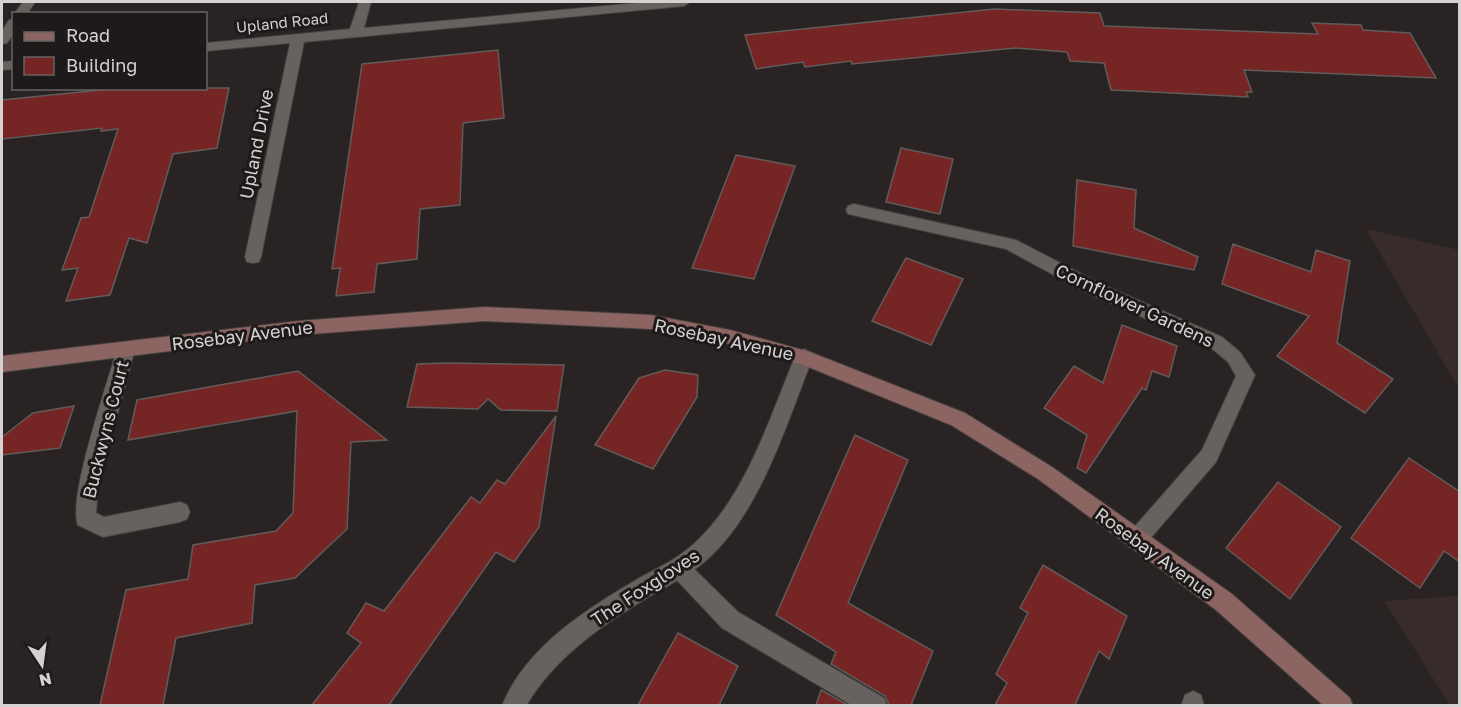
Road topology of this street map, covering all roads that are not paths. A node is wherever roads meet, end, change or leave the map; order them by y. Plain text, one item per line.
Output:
1 (365, 2) edge
2 (684, 2) edge
3 (12, 26) edge
4 (356, 31) junction
5 (298, 38) junction
6 (2, 40) edge
7 (207, 47) edge
8 (854, 210) dead end
9 (253, 257) dead end
10 (126, 349) junction
11 (804, 357) junction
12 (2, 364) edge
13 (180, 512) dead end
14 (1136, 540) junction
15 (679, 568) junction
16 (513, 705) edge
17 (876, 705) edge
18 (1342, 705) edge

1 - 4 street
2 - 4 street, Upland Road
3 - 6 street
4 - 5 street, Upland Road
5 - 7 street, Upland Road
5 - 9 street, Upland Drive
8 - 14 street, Cornflower Gardens
10 - 11 street, Rosebay Avenue
10 - 12 street, Rosebay Avenue
10 - 13 street, Buckwyns Court
11 - 14 street, Rosebay Avenue
11 - 15 street, The Foxgloves
14 - 18 street, Rosebay Avenue
15 - 16 street, The Foxgloves
15 - 17 street

